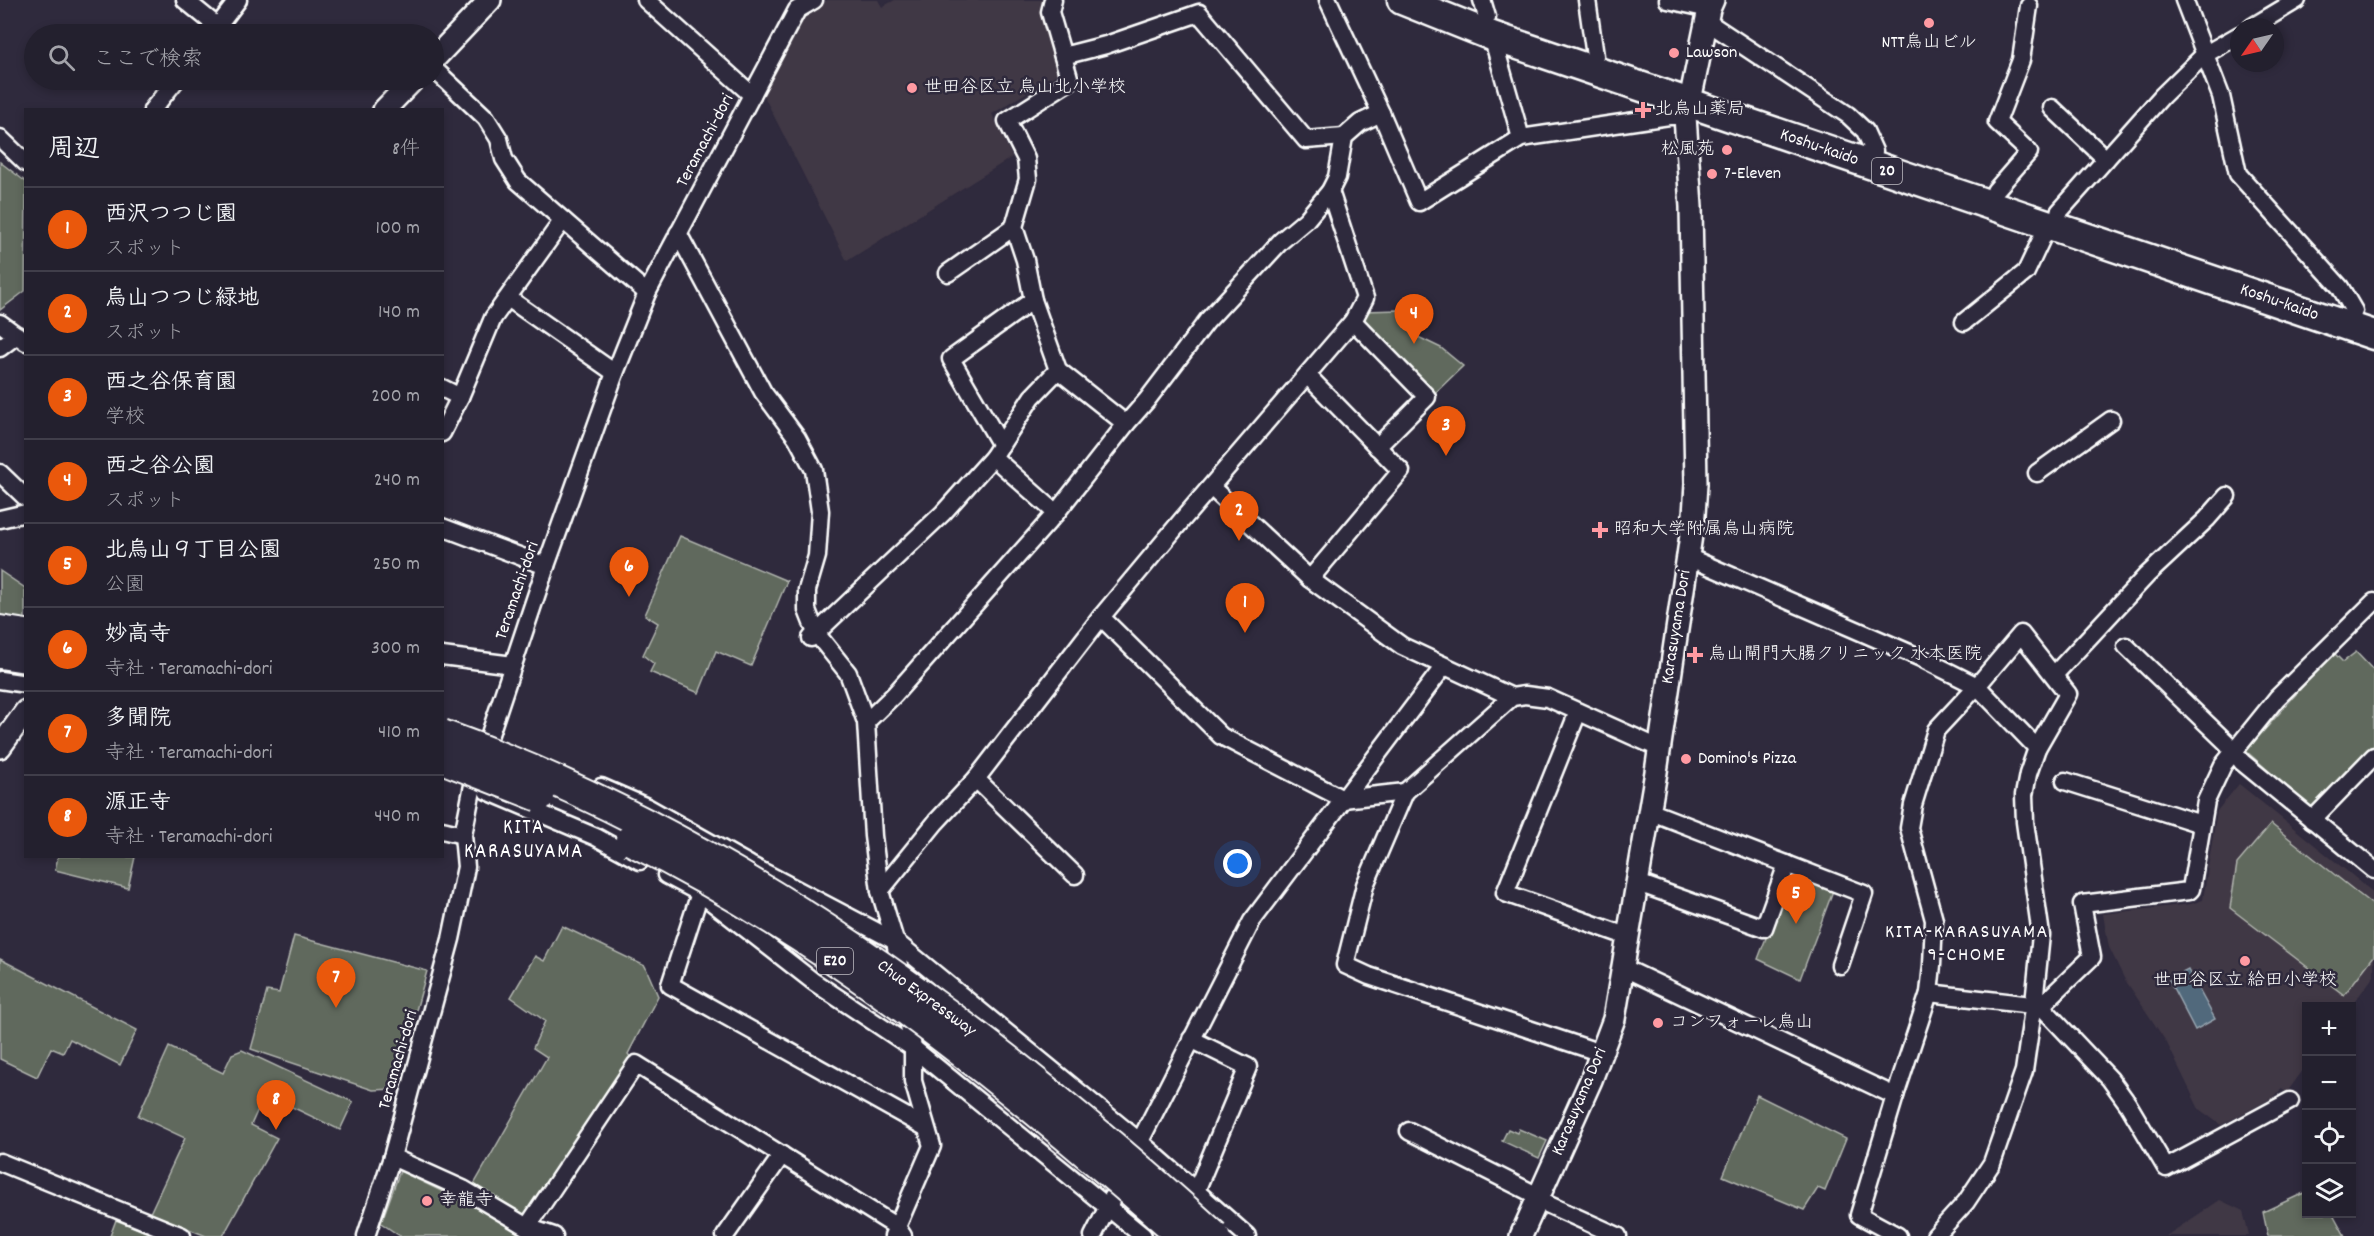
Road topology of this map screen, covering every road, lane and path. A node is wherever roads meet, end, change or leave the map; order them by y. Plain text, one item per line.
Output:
1 (184, 0) edge
2 (238, 0) edge
3 (490, 0) edge
4 (646, 0) edge
5 (814, 0) edge
6 (1053, 0) edge
7 (1328, 0) edge
8 (1402, 0) edge
9 (1444, 0) edge
10 (1587, 0) edge
11 (1668, 0) edge
12 (2184, 0) edge
13 (2297, 0) edge
14 (797, 5) edge
15 (2029, 6) dead end
16 (1709, 10) edge
17 (1487, 18) edge
18 (2267, 18) edge
19 (208, 24) edge
20 (220, 24) edge
21 (2230, 39) edge
22 (444, 48) edge
23 (2204, 55) junction
24 (1063, 56) junction
25 (1595, 57) junction
26 (444, 78) edge
27 (168, 90) edge
28 (403, 90) edge
29 (752, 95) junction
30 (1688, 103) junction
31 (154, 108) edge
32 (386, 108) edge
33 (2052, 108) dead end
34 (1381, 113) junction
35 (1344, 137) junction
36 (0, 138) edge
37 (1521, 138) junction
38 (1874, 151) junction
39 (2106, 159) junction
40 (24, 161) edge
41 (1330, 191) junction
42 (1995, 191) junction
43 (2053, 219) junction
44 (563, 220) junction
45 (1014, 227) junction
46 (678, 232) junction
47 (948, 273) dead end
48 (647, 294) junction
49 (508, 298) junction
50 (1033, 300) junction
51 (2364, 315) edge
52 (1353, 321) junction
53 (1964, 322) dead end
54 (0, 323) edge
55 (2374, 335) edge
56 (21, 338) edge
57 (0, 348) edge
58 (1058, 370) junction
59 (615, 374) junction
60 (1307, 375) junction
61 (444, 389) edge
62 (460, 397) junction
63 (2111, 420) dead end
64 (1126, 424) junction
65 (444, 429) edge
66 (1377, 447) junction
67 (997, 451) junction
68 (0, 473) edge
69 (2037, 473) dead end
70 (1212, 488) junction
71 (24, 496) edge
72 (2227, 496) dead end
73 (24, 513) edge
74 (1056, 513) junction
75 (0, 519) edge
76 (444, 528) edge
77 (1688, 557) junction
78 (546, 566) junction
79 (1310, 579) junction
80 (2374, 602) edge
81 (1101, 617) junction
82 (0, 631) edge
83 (24, 635) edge
84 (814, 635) junction
85 (2126, 646) dead end
86 (0, 653) edge
87 (444, 656) edge
88 (24, 657) edge
89 (513, 665) junction
90 (1444, 666) junction
91 (2054, 675) junction
92 (0, 680) edge
93 (24, 684) edge
94 (1977, 686) junction
95 (1512, 697) junction
96 (1578, 712) junction
97 (24, 714) edge
98 (866, 722) junction
99 (444, 724) edge
100 (444, 736) edge
101 (488, 738) junction
102 (0, 747) edge
103 (1659, 748) junction
104 (2037, 748) junction
105 (2233, 752) junction
106 (2374, 756) edge
107 (444, 759) edge
108 (444, 775) edge
109 (976, 779) junction
110 (2065, 781) dead end
111 (473, 785) junction
112 (1405, 792) junction
113 (1343, 799) junction
114 (1649, 811) junction
115 (2312, 820) junction
116 (2200, 824) junction
117 (444, 830) edge
118 (463, 835) junction
119 (1787, 864) junction
120 (2374, 870) edge
121 (1075, 875) dead end
122 (1638, 883) junction
123 (880, 891) junction
124 (700, 894) junction
125 (1629, 937) junction
126 (895, 941) junction
127 (1840, 965) dead end
128 (1624, 968) junction
129 (1929, 993) junction
130 (2038, 1005) junction
131 (1191, 1039) junction
132 (913, 1048) junction
133 (1601, 1053) junction
134 (1894, 1096) junction
135 (2290, 1101) dead end
136 (925, 1127) junction
137 (1408, 1131) dead end
138 (1140, 1142) junction
139 (782, 1155) junction
140 (392, 1157) junction
141 (0, 1162) edge
142 (1196, 1191) junction
143 (1538, 1200) junction
144 (1108, 1208) junction
145 (527, 1227) junction
146 (898, 1233) edge
147 (182, 1236) edge
148 (366, 1236) edge
149 (554, 1236) edge
150 (725, 1236) edge
151 (1094, 1236) edge
152 (1143, 1236) edge
153 (1183, 1236) edge
154 (1214, 1236) edge
155 (1246, 1236) edge
156 (1521, 1236) edge
157 (1618, 1236) edge
158 (1898, 1236) edge
159 (1935, 1236) edge

1 - 19 street
2 - 20 street
3 - 22 street
4 - 29 street
5 - 14 street, Teramachi-dori
6 - 24 street
7 - 34 street
8 - 17 highway, Koshu-kaido / 20
9 - 17 highway, Koshu-kaido / 20
10 - 25 street
11 - 16 street
12 - 23 street
13 - 18 street
14 - 29 street, Teramachi-dori
15 - 42 street
16 - 30 street, Karasuyama Dori
16 - 38 street
17 - 25 highway, Koshu-kaido / 20
17 - 30 highway, Koshu-kaido / 20
17 - 37 street
21 - 23 street
23 - 39 street
23 - 51 street
24 - 35 street
24 - 45 street
25 - 30 highway, Koshu-kaido / 20
26 - 44 street
27 - 31 street
28 - 32 street
29 - 46 street, Teramachi-dori
30 - 37 street
30 - 38 highway, Koshu-kaido / 20
30 - 43 highway, Koshu-kaido / 20
30 - 77 street, Karasuyama Dori
33 - 39 street
34 - 35 street
34 - 37 street
35 - 41 street
36 - 40 street
38 - 42 highway, Koshu-kaido / 20
39 - 43 street
41 - 52 street
41 - 64 street
42 - 43 highway, Koshu-kaido / 20
43 - 51 highway, Koshu-kaido / 20
43 - 53 street
43 - 55 highway, Koshu-kaido / 20
44 - 48 street
44 - 49 street
45 - 47 street
45 - 50 street
46 - 48 street, Teramachi-dori
46 - 84 street
48 - 59 street, Teramachi-dori
49 - 59 street
49 - 62 street
50 - 58 street
50 - 67 street
52 - 60 street
52 - 66 street
54 - 56 street
56 - 57 street
58 - 64 street
58 - 67 street
59 - 78 street, Teramachi-dori
60 - 66 street
60 - 70 street
61 - 62 street
62 - 65 street
63 - 69 street
64 - 74 street
66 - 79 street
67 - 74 street
67 - 84 street
68 - 71 street
70 - 79 street
70 - 81 street
72 - 91 street
73 - 75 street
74 - 98 street
76 - 78 street
77 - 94 street
77 - 103 street, Karasuyama Dori
78 - 89 street, Teramachi-dori
79 - 90 street
80 - 105 street
81 - 109 street
81 - 113 street
82 - 83 highway
84 - 98 street
85 - 105 street
86 - 88 highway
87 - 89 street
89 - 101 street, Teramachi-dori
90 - 95 street
90 - 113 street
91 - 94 street
91 - 104 street
92 - 93 street
94 - 104 street
94 - 129 street
95 - 96 street
95 - 112 street
96 - 103 street
96 - 125 street
97 - 102 street
98 - 123 street
99 - 101 street
100 - 154 highway, Chuo Expressway / E20, bridge
101 - 111 street, Teramachi-dori
101 - 126 street
103 - 114 street, Karasuyama Dori
104 - 130 street
105 - 115 street
105 - 116 street
106 - 115 street
107 - 153 highway, Chuo Expressway / E20, bridge
108 - 111 street
109 - 121 street
109 - 123 street
110 - 116 street
111 - 118 street, Teramachi-dori
111 - 124 street
112 - 113 street
112 - 133 street
113 - 131 street
114 - 119 street
114 - 122 street, Karasuyama Dori
115 - 120 street
116 - 130 street
117 - 118 street
118 - 140 street, Teramachi-dori
119 - 122 street
119 - 127 street
122 - 125 street, Karasuyama Dori
123 - 126 street
124 - 132 street
124 - 136 street
125 - 128 street, Karasuyama Dori
126 - 132 street
126 - 138 street
128 - 133 street, Karasuyama Dori
128 - 134 street
129 - 130 street
129 - 134 street
130 - 135 street
130 - 159 street
131 - 138 street
131 - 142 street
132 - 136 street
132 - 144 street
133 - 143 street, Karasuyama Dori
134 - 158 street
136 - 146 street
137 - 143 street
138 - 142 street
138 - 144 street
139 - 145 street
139 - 146 street
139 - 150 street
140 - 145 street
140 - 148 street, Teramachi-dori
141 - 147 street
142 - 155 street
143 - 156 street, Karasuyama Dori
143 - 157 street
144 - 151 street
144 - 152 street
145 - 149 street

